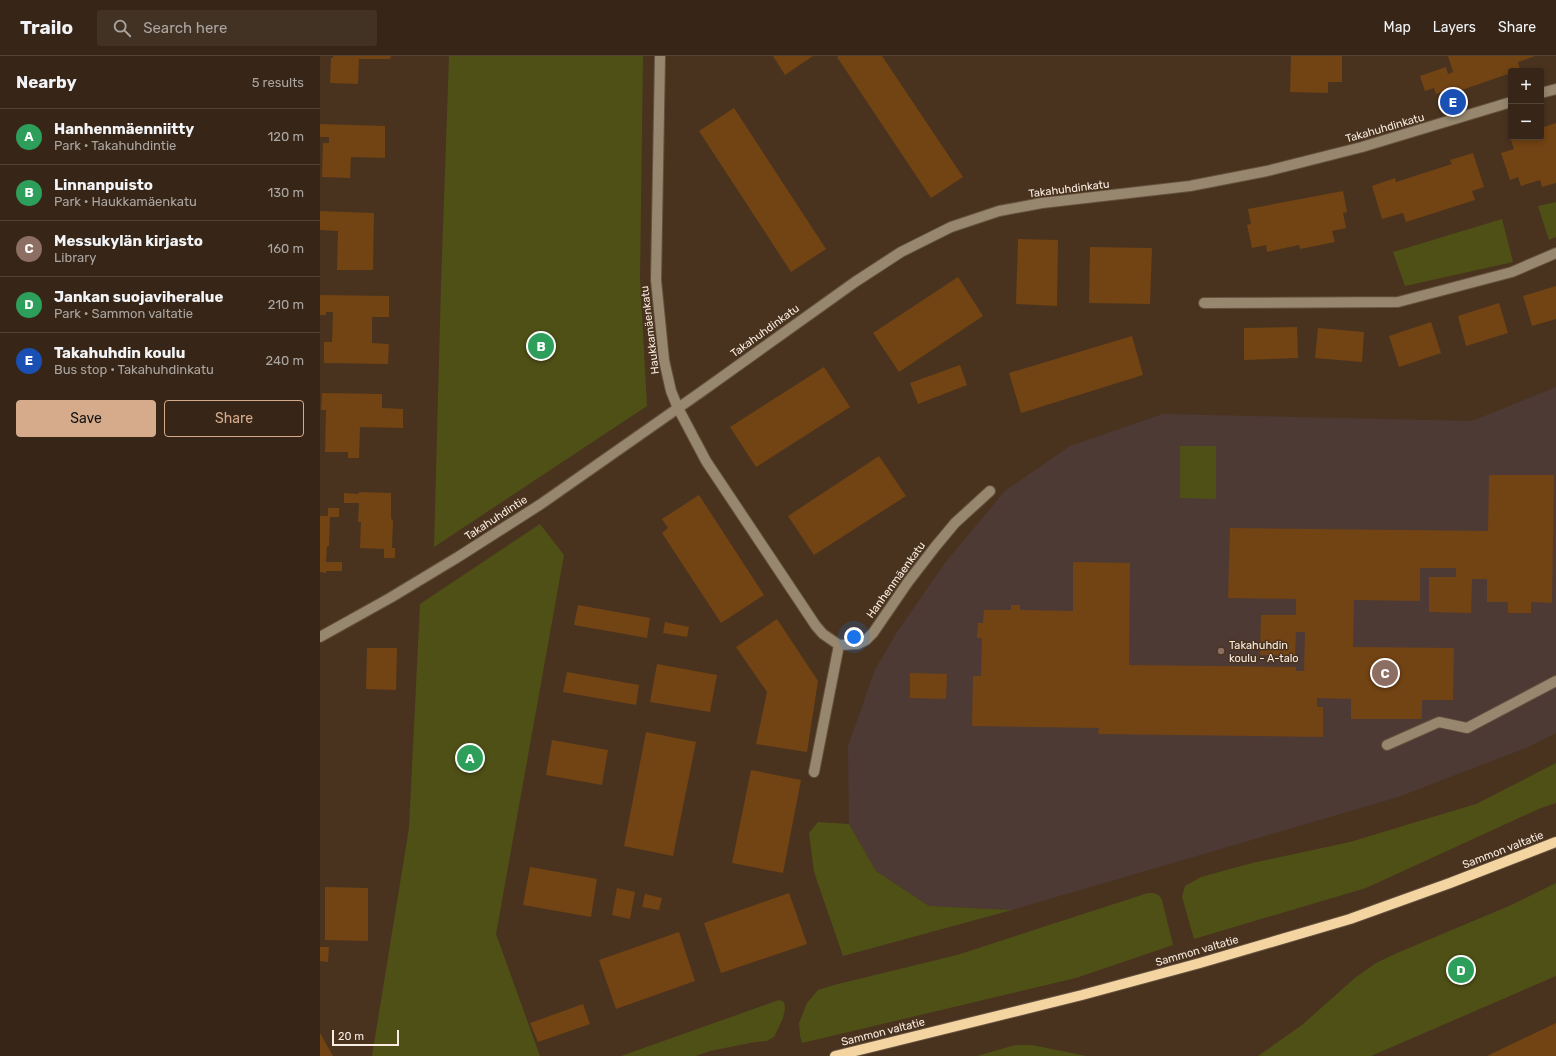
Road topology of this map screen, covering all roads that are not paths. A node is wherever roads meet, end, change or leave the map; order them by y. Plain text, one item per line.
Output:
1 (660, 56) edge
2 (1556, 89) edge
3 (1544, 92) edge
4 (1508, 103) edge
5 (1556, 253) edge
6 (1204, 303) dead end
7 (678, 408) junction
8 (990, 491) dead end
9 (320, 637) edge
10 (839, 644) junction
11 (1556, 681) edge
12 (1387, 745) dead end
13 (814, 772) dead end
14 (1556, 842) edge
15 (835, 1056) edge

1 - 7 street, Haukkamäenkatu
2 - 3 street
4 - 7 street, Takahuhdinkatu
5 - 6 street
7 - 9 street, Takahuhdintie
7 - 10 street, Haukkamäenkatu
8 - 10 street, Hanhenmäenkatu
10 - 13 street
11 - 12 street
14 - 15 main road, Sammon valtatie

